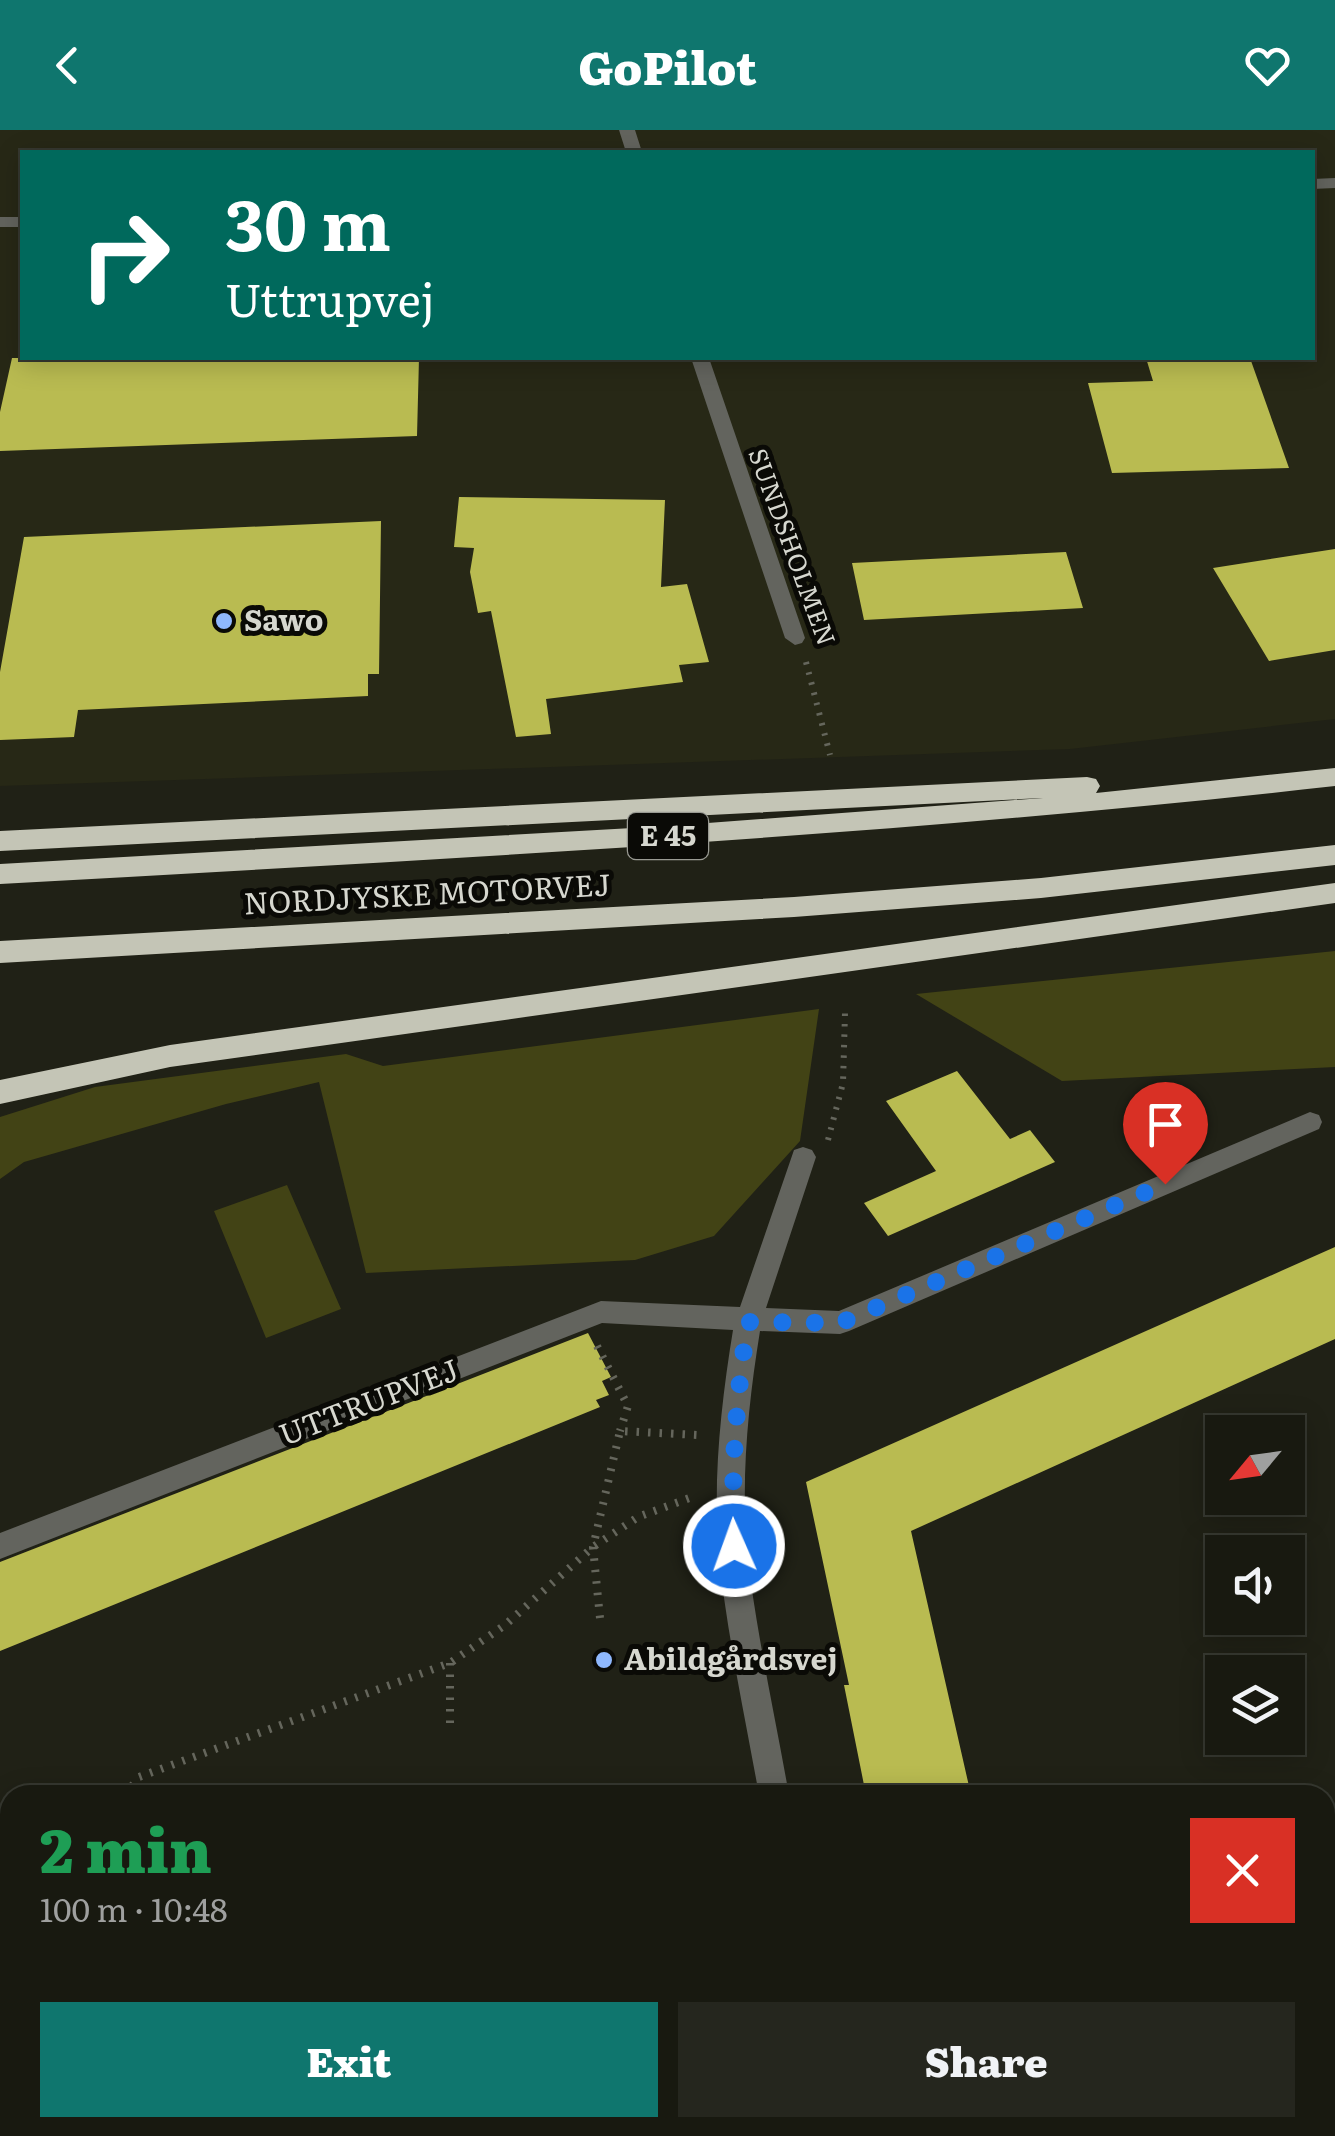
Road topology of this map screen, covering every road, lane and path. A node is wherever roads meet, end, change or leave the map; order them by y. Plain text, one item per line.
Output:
1 (701, 360) edge
2 (794, 638) joint
3 (830, 755) dead end
4 (1335, 775) edge
5 (0, 841) edge
6 (1335, 855) edge
7 (0, 874) edge
8 (1335, 894) edge
9 (0, 952) edge
10 (845, 1014) dead end
11 (0, 1092) edge
12 (1310, 1122) dead end
13 (803, 1158) joint
14 (583, 1320) junction
15 (748, 1322) junction
16 (620, 1431) junction
17 (734, 1436) junction
18 (732, 1492) junction
19 (0, 1546) edge
20 (593, 1547) junction
21 (600, 1618) dead end
22 (450, 1663) junction
23 (450, 1726) dead end
24 (132, 1785) edge
25 (772, 1785) edge

1 - 2 street, SUNDSHOLMEN
2 - 3 path, SUNDSHOLMEN
4 - 5 highway
4 - 7 highway, NORDJYSKE MOTORVEJ / E 45
6 - 9 highway, NORDJYSKE MOTORVEJ
8 - 11 highway
10 - 13 path
12 - 15 street, UTTRUPVEJ
13 - 15 street
14 - 15 street, UTTRUPVEJ
14 - 16 path
14 - 19 street, UTTRUPVEJ
15 - 17 street
16 - 17 path
16 - 20 path
17 - 18 street
18 - 20 path
18 - 25 street
20 - 21 path
20 - 22 path
22 - 23 path
22 - 24 path

